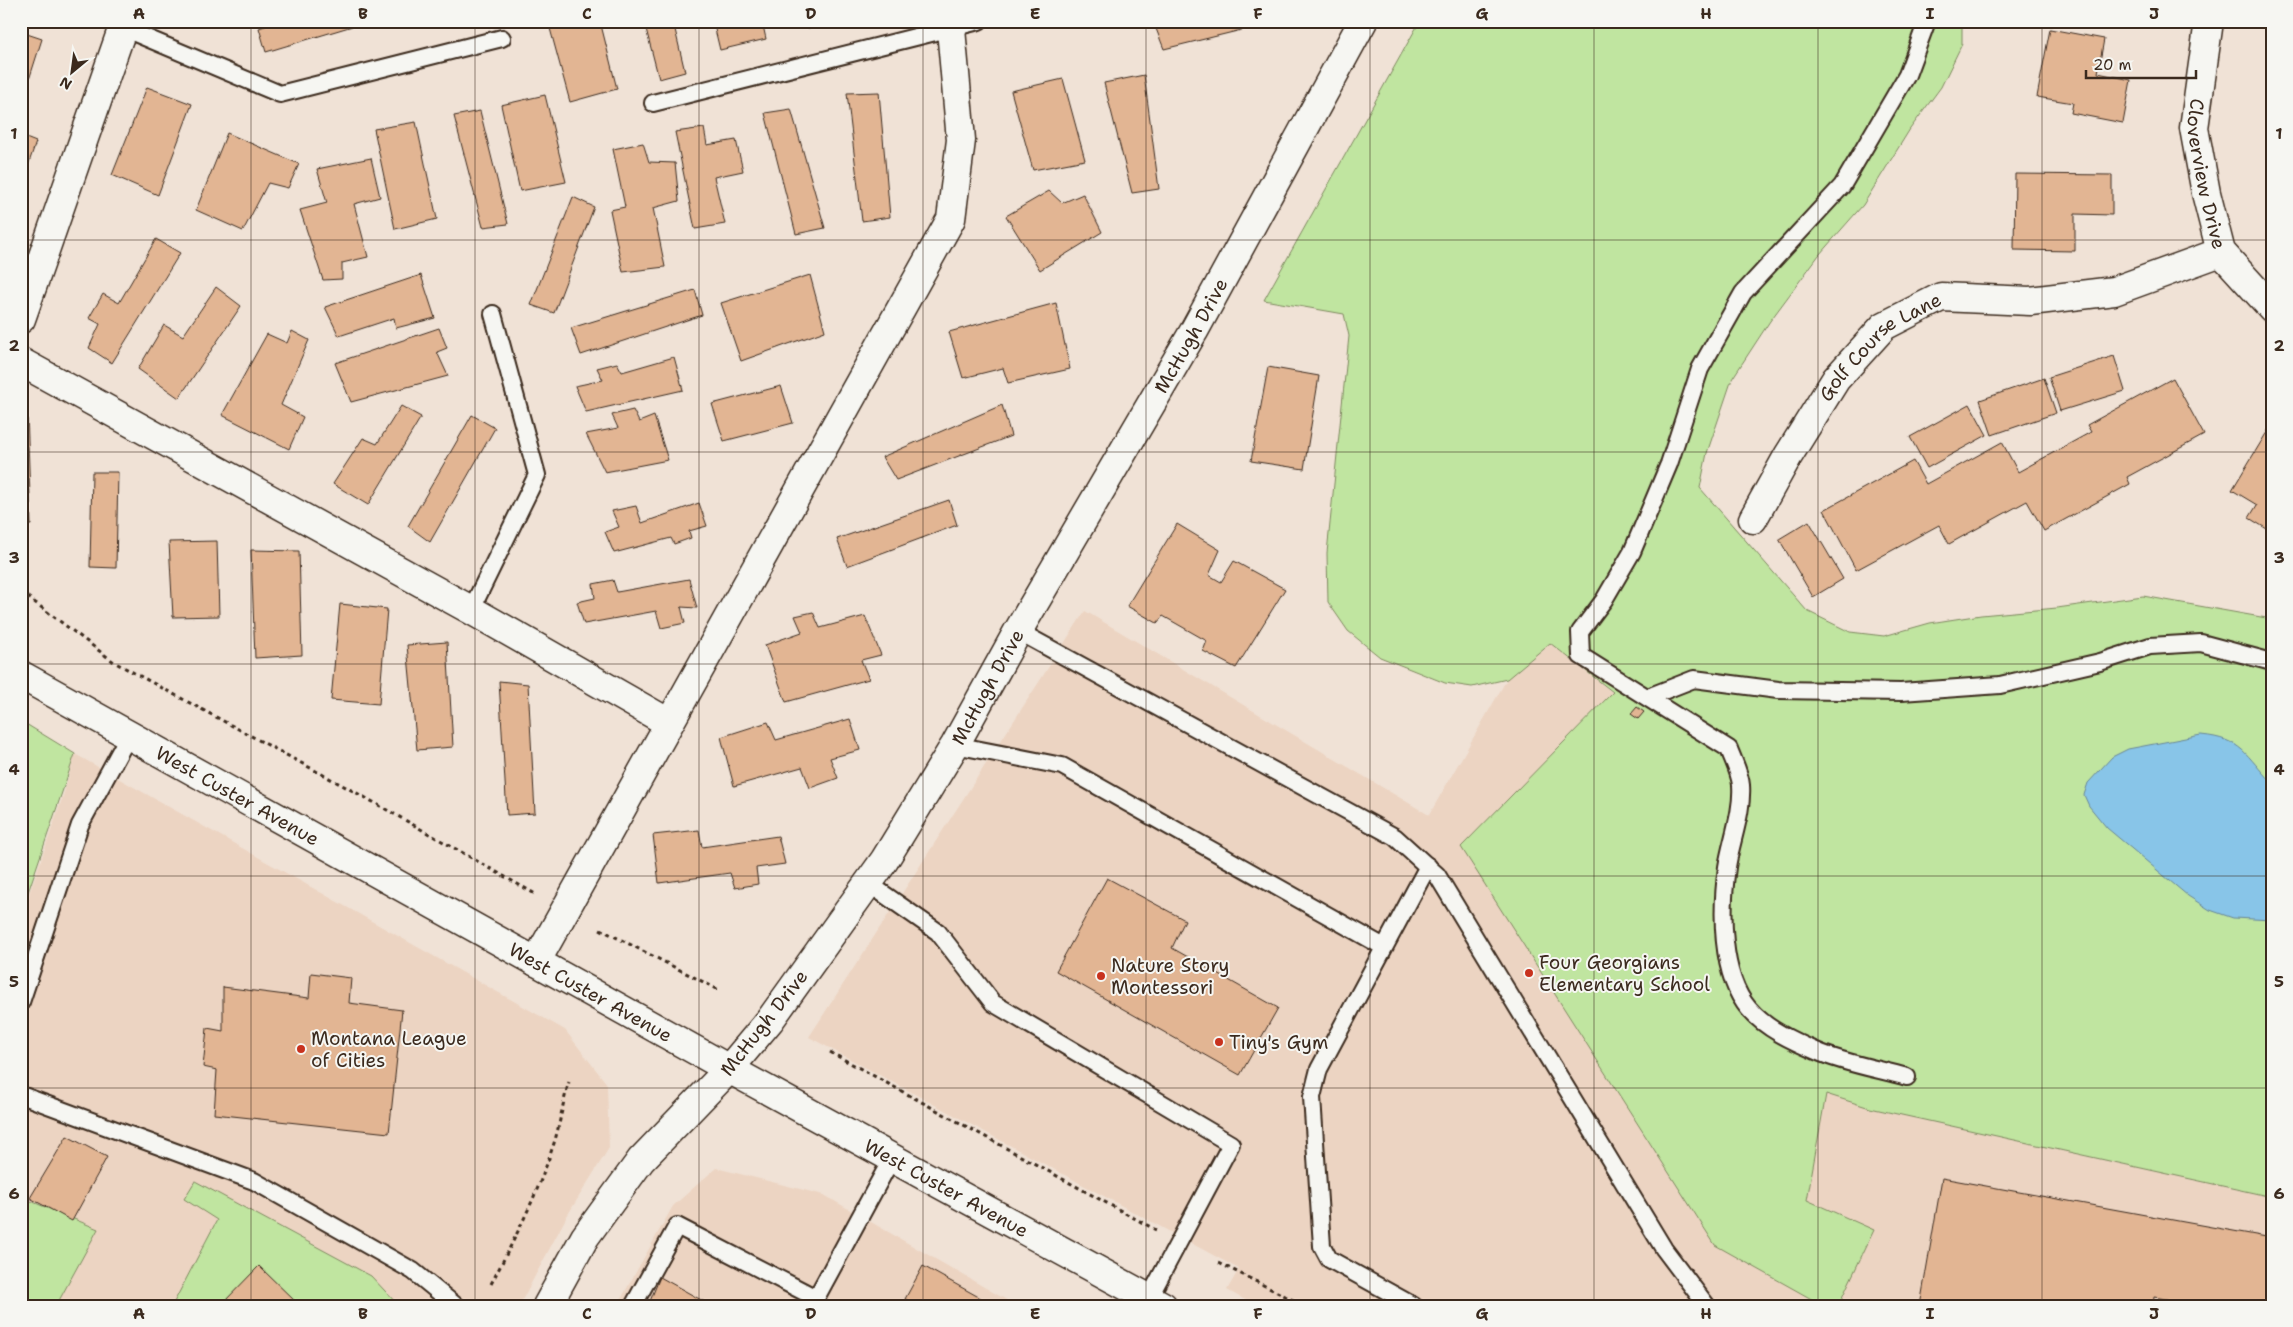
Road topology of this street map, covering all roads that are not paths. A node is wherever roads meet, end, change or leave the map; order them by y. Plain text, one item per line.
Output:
1 (979, 21) edge
2 (1363, 21) edge
3 (1928, 21) edge
4 (2209, 21) edge
5 (124, 25) edge
6 (949, 25) edge
7 (502, 38) dead end
8 (653, 103) dead end
9 (2221, 252) junction
10 (2272, 308) edge
11 (493, 314) dead end
12 (21, 319) edge
13 (21, 362) edge
14 (1753, 519) dead end
15 (471, 610) junction
16 (1018, 631) junction
17 (2272, 662) edge
18 (21, 675) edge
19 (1648, 697) junction
20 (669, 723) junction
21 (129, 735) junction
22 (955, 745) junction
23 (1428, 866) junction
24 (868, 883) junction
25 (1384, 948) junction
26 (536, 962) junction
27 (21, 1002) edge
28 (729, 1070) junction
29 (1907, 1077) dead end
30 (21, 1095) edge
31 (892, 1158) junction
32 (1156, 1302) edge
33 (456, 1306) edge
34 (547, 1306) edge
35 (633, 1306) edge
36 (1414, 1306) edge
37 (1707, 1306) edge

1 - 6 lane
2 - 16 street, McHugh Drive
3 - 19 lane
4 - 9 street, Cloverview Drive
5 - 7 lane
5 - 12 street
6 - 8 lane
6 - 20 street
9 - 10 street, Cloverview Drive
9 - 14 street, Golf Course Lane
11 - 15 lane
13 - 15 street
15 - 20 street
16 - 22 street, McHugh Drive
16 - 23 lane
17 - 19 lane
18 - 21 street, West Custer Avenue
19 - 29 lane
20 - 26 street
21 - 26 street, West Custer Avenue
21 - 27 lane
22 - 24 street, McHugh Drive
22 - 25 lane
23 - 25 lane
23 - 37 lane
24 - 28 street, McHugh Drive
24 - 32 lane
25 - 36 lane
26 - 28 street, West Custer Avenue
28 - 31 street, West Custer Avenue
28 - 34 street, McHugh Drive
30 - 33 lane
31 - 32 street, West Custer Avenue
31 - 35 lane

